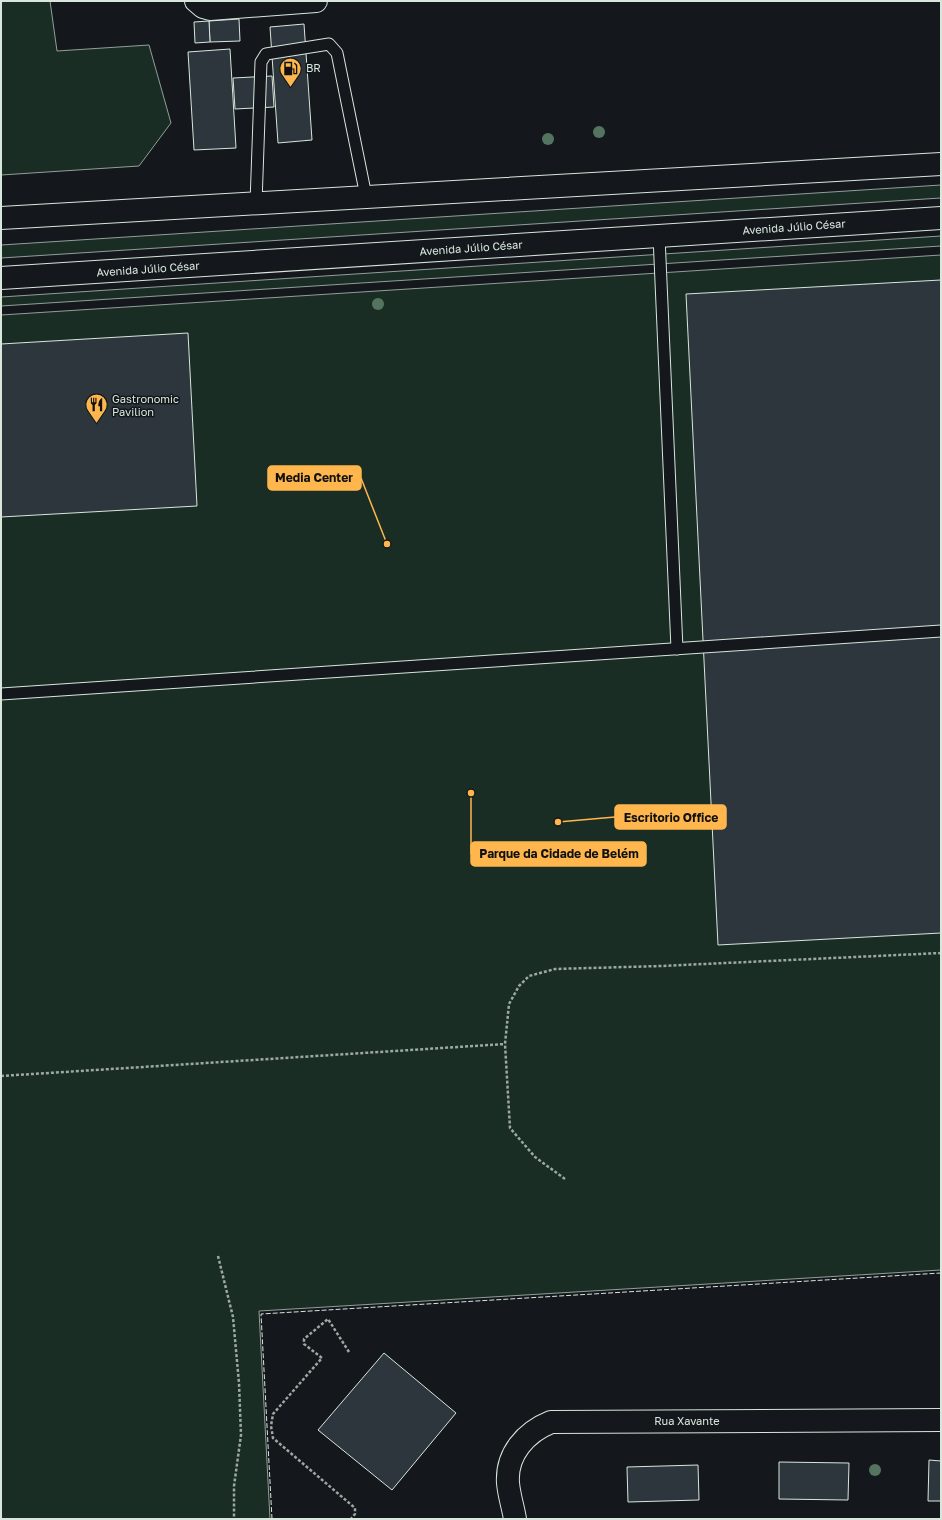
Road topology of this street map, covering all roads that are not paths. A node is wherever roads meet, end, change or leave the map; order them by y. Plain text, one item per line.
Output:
1 (316, 1) edge
2 (203, 5) edge
3 (941, 164) edge
4 (366, 196) junction
5 (256, 203) junction
6 (1, 218) edge
7 (941, 218) edge
8 (659, 236) junction
9 (1, 278) edge
10 (941, 631) edge
11 (677, 649) junction
12 (1, 694) edge
13 (941, 1420) edge
14 (515, 1519) edge

1 - 2 main road
3 - 4 main road
4 - 5 main road
4 - 5 lane
5 - 6 main road
7 - 8 main road, Avenida Júlio César
8 - 9 main road, Avenida Júlio César
8 - 11 lane
10 - 11 lane
11 - 12 lane
13 - 14 main road, Rua Xavante

